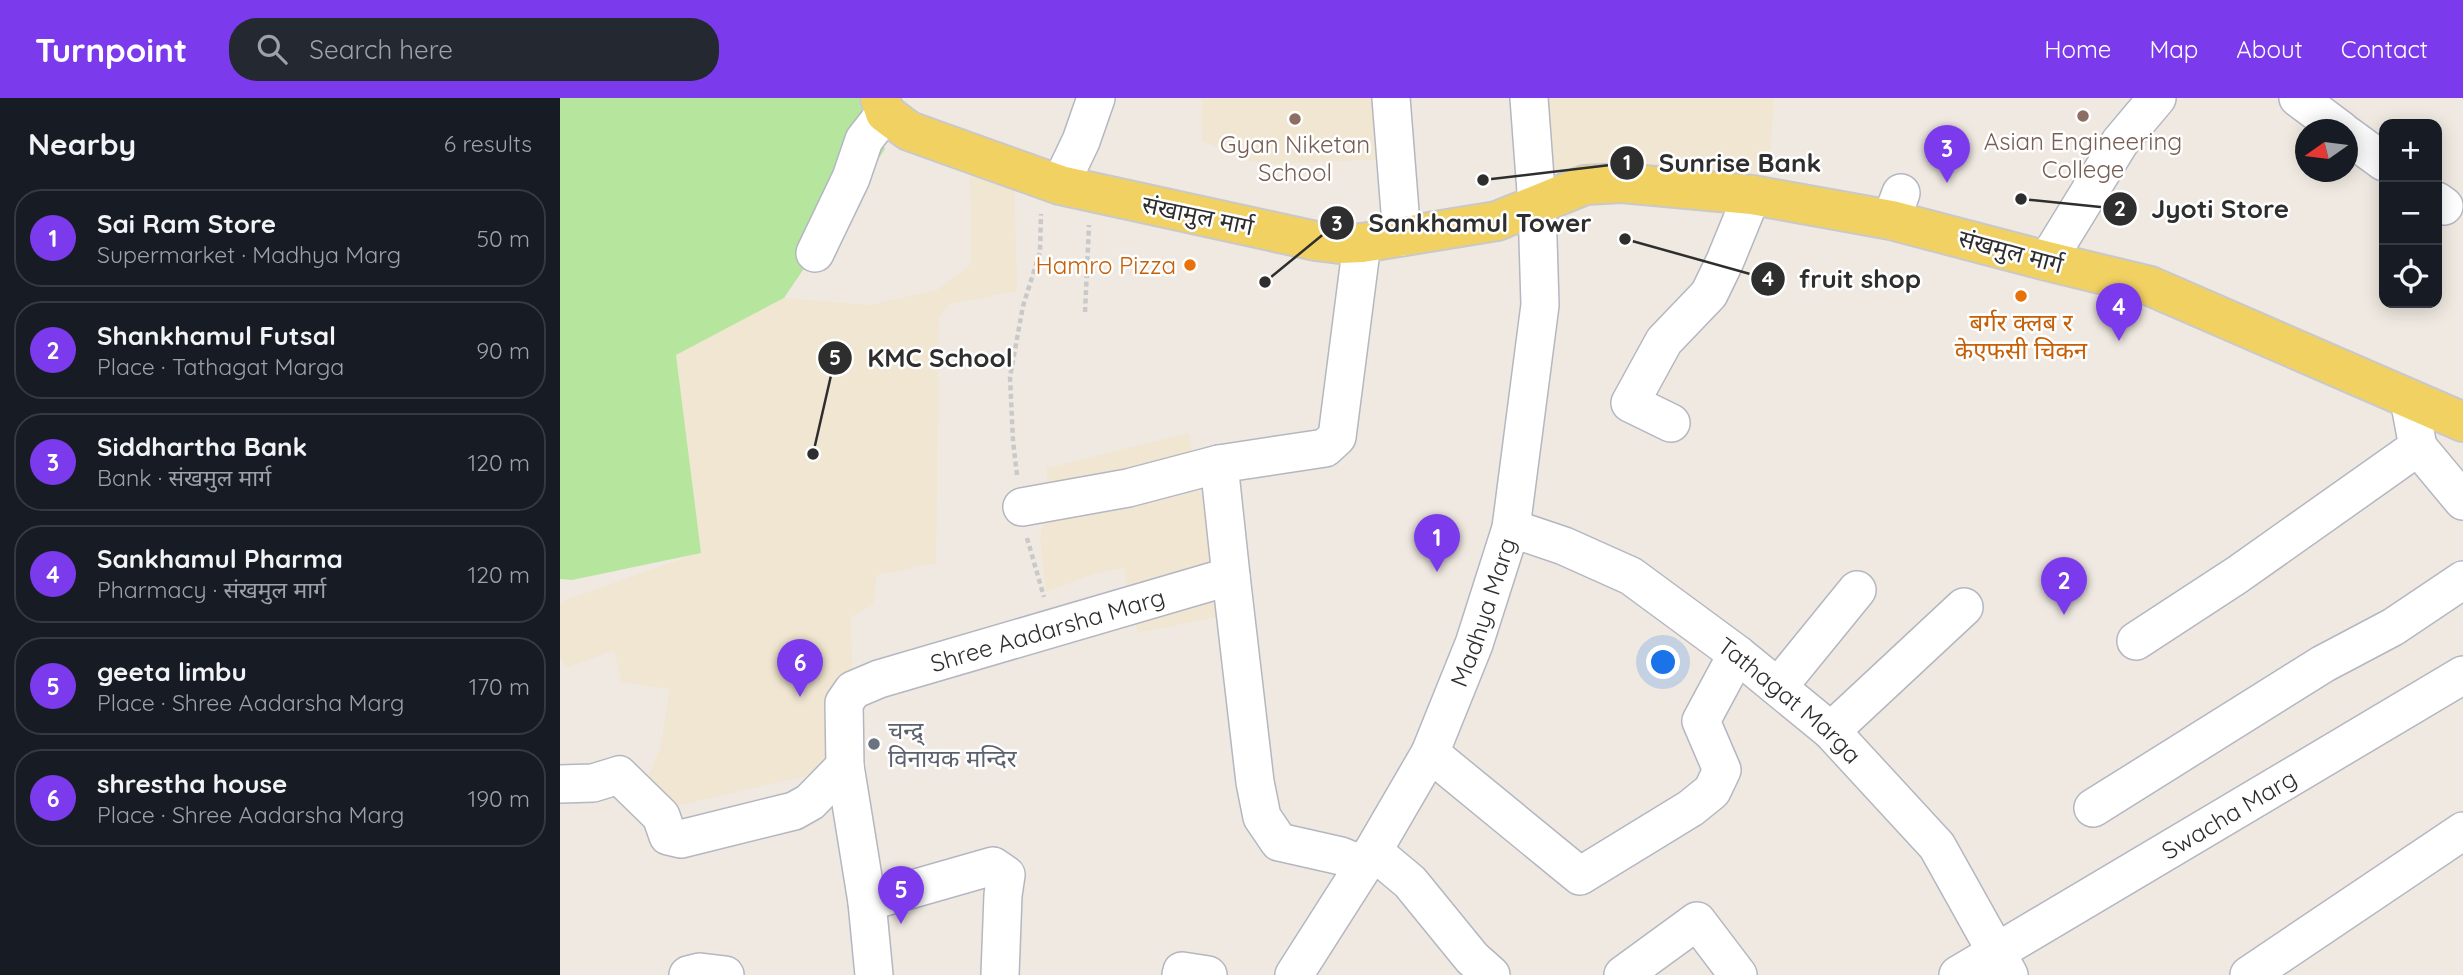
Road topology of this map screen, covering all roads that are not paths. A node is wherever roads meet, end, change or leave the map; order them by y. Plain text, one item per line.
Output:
1 (1096, 98) edge
2 (1391, 98) edge
3 (1530, 98) edge
4 (2157, 98) edge
5 (2298, 98) edge
6 (882, 105) edge
7 (2326, 119) edge
8 (2358, 143) edge
9 (2379, 158) edge
10 (1077, 189) junction
11 (1752, 195) junction
12 (1537, 205) junction
13 (1402, 237) junction
14 (1362, 243) junction
15 (815, 253) dead end
16 (2047, 261) junction
17 (2409, 399) junction
18 (2463, 422) edge
19 (1671, 423) dead end
20 (2418, 447) junction
21 (1219, 464) junction
22 (2463, 501) edge
23 (1021, 507) road end
24 (1511, 527) junction
25 (1231, 576) junction
26 (2463, 580) edge
27 (1857, 590) dead end
28 (1964, 607) dead end
29 (2136, 641) dead end
30 (1737, 654) junction
31 (2463, 675) edge
32 (1778, 687) junction
33 (1831, 731) junction
34 (1430, 753) junction
35 (845, 766) junction
36 (560, 784) edge
37 (2093, 808) dead end
38 (2463, 831) edge
39 (1368, 858) junction
40 (867, 902) junction
41 (2002, 964) edge
42 (688, 975) edge
43 (725, 975) edge
44 (874, 975) edge
45 (1000, 975) edge
46 (1181, 975) edge
47 (1208, 975) edge
48 (1294, 975) edge
49 (1491, 975) edge
50 (1623, 975) edge
51 (1738, 975) edge
52 (1958, 975) edge
53 (2249, 975) edge

1 - 10 street
2 - 13 street
3 - 12 street, Madhya Marg
4 - 16 street
5 - 7 street
6 - 10 main road, संखामुल मार्ग
6 - 15 street
8 - 9 street
10 - 14 main road, संखामुल मार्ग
11 - 12 main road, संखमुल मार्ग
11 - 16 main road, संखमुल मार्ग
11 - 19 street
12 - 13 main road, संखामुल मार्ग
12 - 24 street, Madhya Marg
13 - 14 main road, संखामुल मार्ग
14 - 21 street
16 - 17 main road, संखमुल मार्ग
17 - 18 main road, संखमुल मार्ग
17 - 20 street
20 - 22 street
20 - 29 street
21 - 23 street
21 - 25 street
24 - 30 street, Tathagat Marga
24 - 34 street, Madhya Marg
25 - 35 street, Shree Aadarsha Marg
25 - 39 street
26 - 37 street
27 - 32 street
28 - 33 street
30 - 32 street, Tathagat Marga
30 - 34 street
31 - 41 street, Swacha Marg
32 - 33 street, Tathagat Marga
33 - 41 street, Tathagat Marga
34 - 39 street, Madhya Marg
35 - 36 street
35 - 40 street, Shree Aadarsha Marg
38 - 53 street
39 - 48 street, Madhya Marg
39 - 49 street
40 - 44 street, Shree Aadarsha Marg
40 - 45 street
41 - 52 street, Swacha Marg
42 - 43 street
46 - 47 street
50 - 51 street

